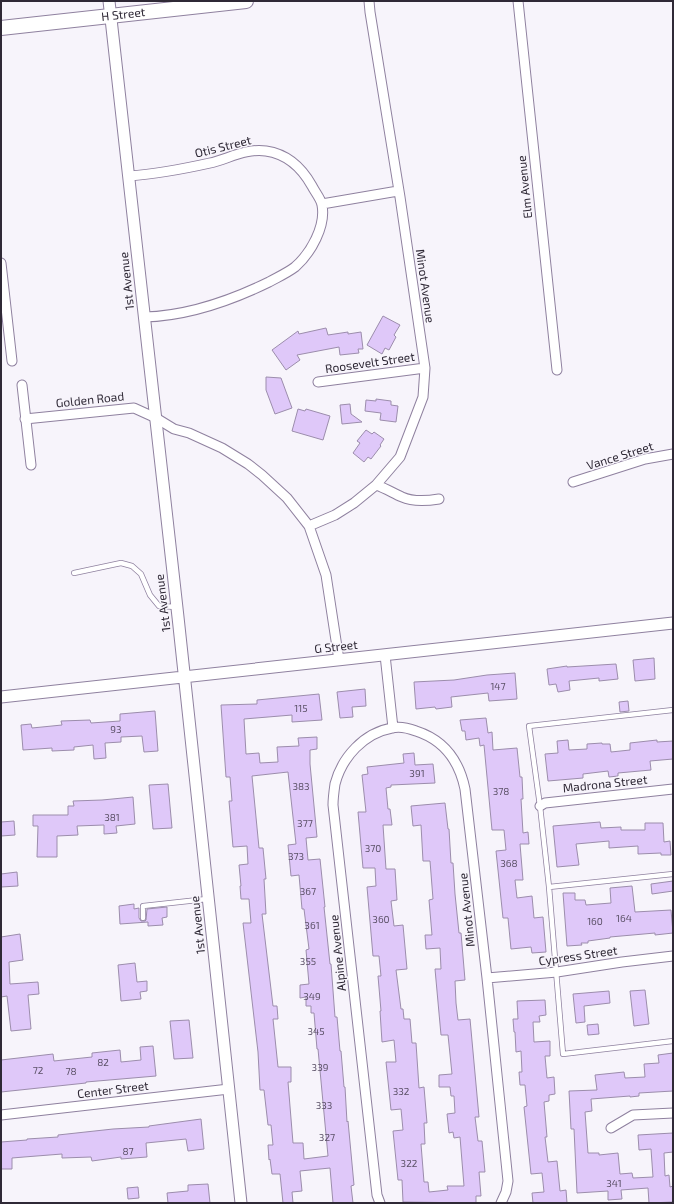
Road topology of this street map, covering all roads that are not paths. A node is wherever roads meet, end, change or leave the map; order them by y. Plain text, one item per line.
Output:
1 (109, 1) edge
2 (246, 1) edge
3 (369, 1) edge
4 (518, 1) edge
5 (110, 16) junction
6 (1, 28) edge
7 (129, 176) junction
8 (398, 191) junction
9 (322, 204) junction
10 (1, 264) edge
11 (144, 317) junction
12 (12, 361) dead end
13 (425, 368) junction
14 (557, 370) dead end
15 (318, 382) dead end
16 (22, 385) dead end
17 (156, 418) junction
18 (25, 419) junction
19 (673, 454) edge
20 (31, 465) dead end
21 (573, 482) dead end
22 (376, 485) junction
23 (440, 499) dead end
24 (309, 526) junction
25 (74, 573) dead end
26 (177, 607) junction
27 (673, 623) edge
28 (385, 655) junction
29 (339, 660) junction
30 (184, 676) junction
31 (1, 697) edge
32 (673, 710) edge
33 (393, 728) junction
34 (673, 790) edge
35 (540, 806) junction
36 (673, 874) edge
37 (549, 887) junction
38 (209, 899) junction
39 (143, 918) dead end
40 (673, 956) edge
41 (557, 972) junction
42 (487, 978) junction
43 (673, 1041) edge
44 (229, 1089) junction
45 (673, 1113) edge
46 (1, 1115) edge
47 (611, 1128) dead end
48 (241, 1203) edge
49 (380, 1203) edge
50 (502, 1203) edge

1 - 5 street, 1st Avenue
2 - 5 main road, H Street
3 - 8 street, Minot Avenue
4 - 14 street, Elm Avenue
5 - 6 main road, H Street
5 - 7 street, 1st Avenue
7 - 9 street, Otis Street
7 - 11 street, 1st Avenue
8 - 9 street
8 - 13 street, Minot Avenue
9 - 11 street
10 - 12 street
11 - 17 street, 1st Avenue
13 - 15 street, Roosevelt Street
13 - 22 street, Minot Avenue
16 - 18 street
17 - 18 street, Golden Road
17 - 24 street
17 - 26 street, 1st Avenue
18 - 20 street
19 - 21 street, Vance Street
22 - 23 street
22 - 24 street, Minot Avenue
24 - 29 street
25 - 26 lane
26 - 30 street, 1st Avenue
27 - 28 street, G Street
28 - 29 street, G Street
28 - 33 street
29 - 30 street, G Street
30 - 31 street, G Street
30 - 38 street, 1st Avenue
32 - 35 lane
33 - 42 street, Minot Avenue
33 - 49 street, Alpine Avenue
34 - 35 street, Madrona Street
35 - 37 lane
36 - 37 lane
37 - 41 lane
38 - 39 lane
38 - 44 street, 1st Avenue
40 - 41 street, Cypress Street
41 - 42 street, Cypress Street
41 - 43 lane
42 - 50 street, Minot Avenue
44 - 46 street, Center Street
44 - 48 street, 1st Avenue
45 - 47 street

